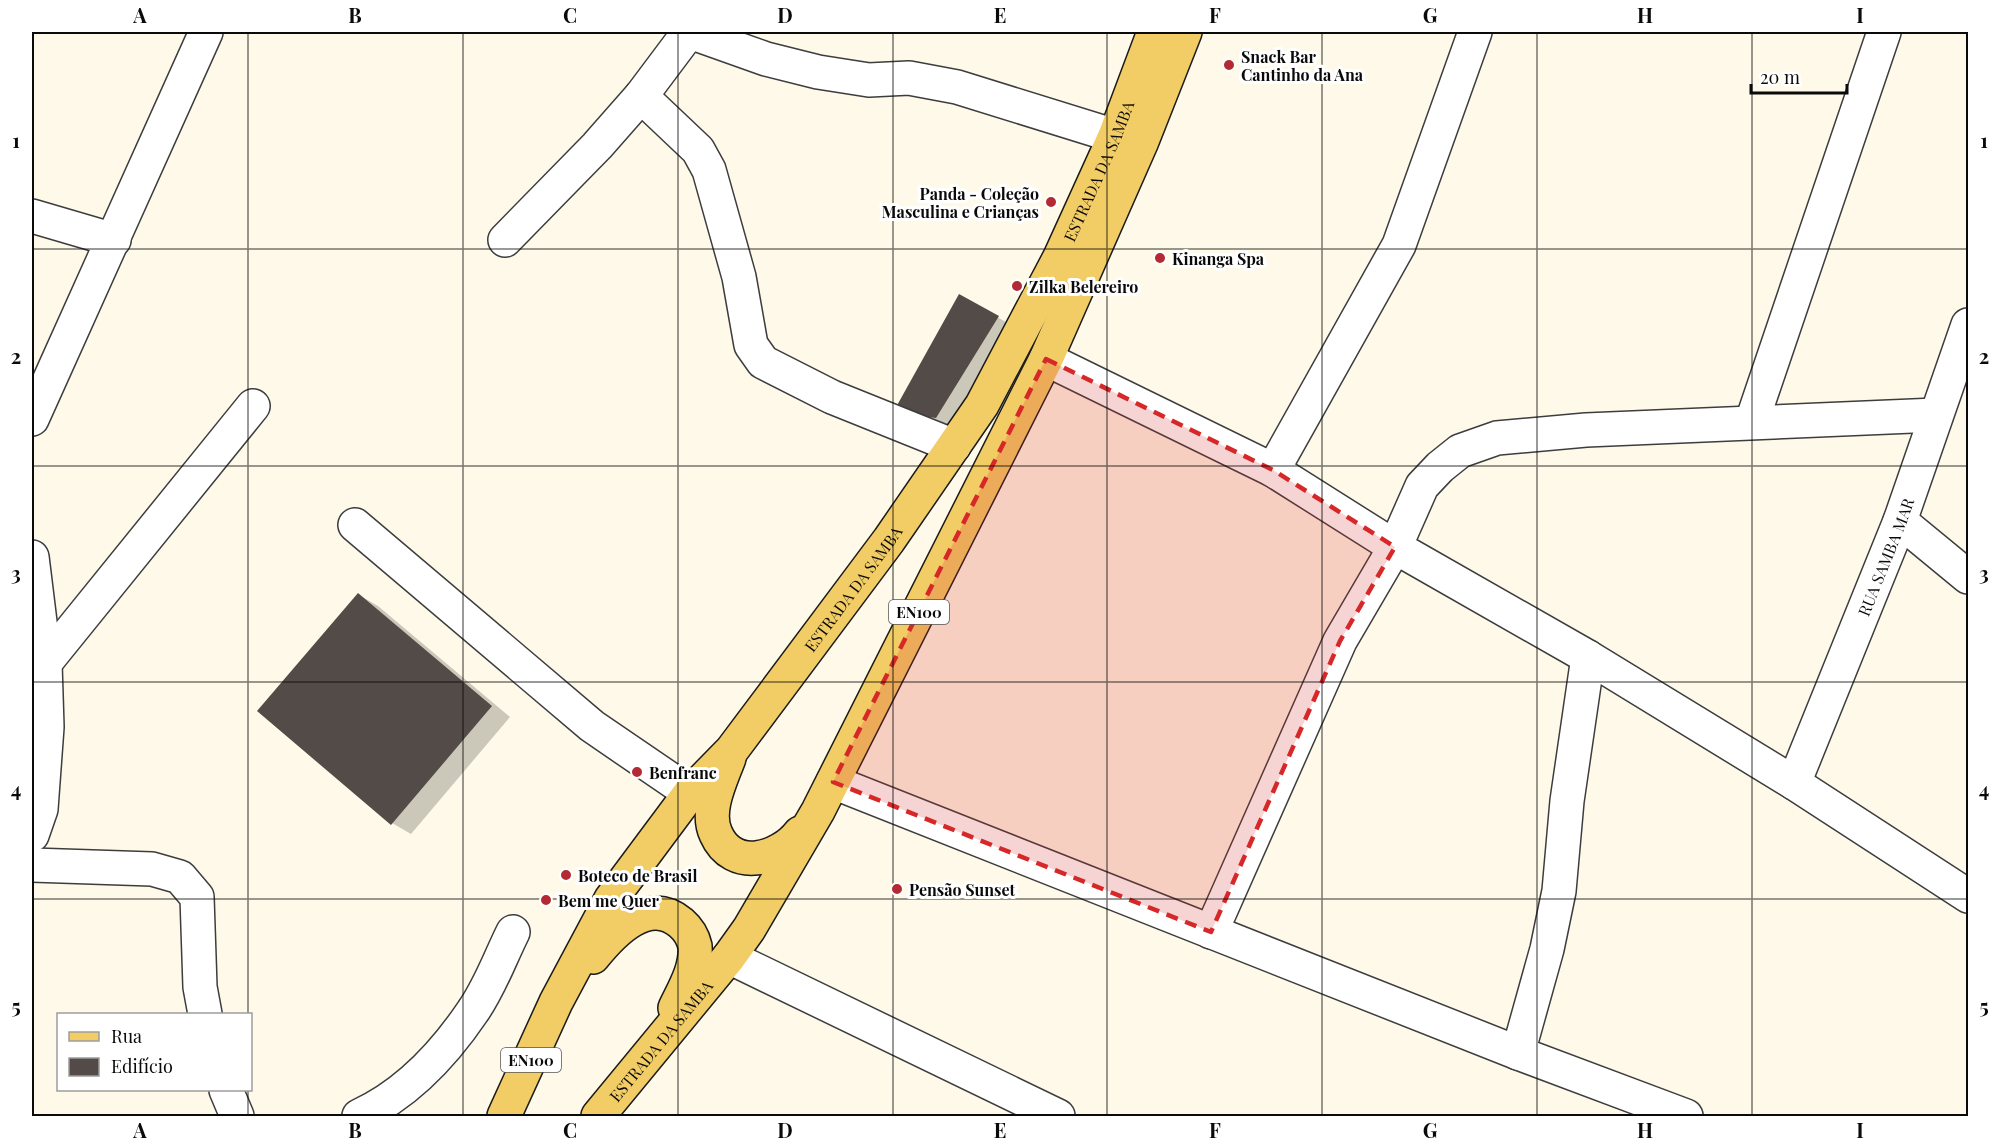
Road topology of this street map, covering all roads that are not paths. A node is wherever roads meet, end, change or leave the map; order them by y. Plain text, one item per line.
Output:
1 (206, 32) edge
2 (689, 32) edge
3 (1154, 32) edge
4 (1185, 32) edge
5 (1475, 32) edge
6 (1884, 32) edge
7 (640, 96) junction
8 (1115, 136) junction
9 (32, 216) edge
10 (114, 240) junction
11 (505, 240) dead end
12 (1968, 325) edge
13 (1046, 359) junction
14 (253, 406) dead end
15 (1936, 415) junction
16 (32, 418) edge
17 (1752, 421) junction
18 (954, 446) junction
19 (1273, 470) junction
20 (1900, 521) junction
21 (355, 525) dead end
22 (1395, 547) junction
23 (32, 557) edge
24 (1968, 577) edge
25 (1588, 657) junction
26 (45, 663) junction
27 (732, 750) junction
28 (833, 782) junction
29 (1794, 783) junction
30 (690, 794) junction
31 (818, 811) junction
32 (32, 835) edge
33 (32, 866) edge
34 (1968, 896) edge
35 (513, 932) dead end
36 (1211, 932) junction
37 (729, 957) junction
38 (556, 1002) junction
39 (205, 1013) edge
40 (652, 1052) junction
41 (1518, 1053) junction
42 (227, 1091) edge
43 (237, 1116) edge
44 (359, 1116) edge
45 (504, 1116) edge
46 (598, 1116) edge
47 (1058, 1116) edge
48 (1686, 1116) edge

1 - 10 street
2 - 7 street
2 - 8 street
3 - 8 main road, ESTRADA DA SAMBA / EN100
4 - 13 main road, ESTRADA DA SAMBA / EN100
5 - 19 street
6 - 17 street
7 - 11 street
7 - 18 street
8 - 18 main road, ESTRADA DA SAMBA / EN100
9 - 10 street
10 - 16 street
12 - 15 street, RUA SAMBA MAR
13 - 19 street
13 - 28 main road, ESTRADA DA SAMBA / EN100
14 - 26 street
15 - 17 street
15 - 20 street, RUA SAMBA MAR
17 - 22 street
18 - 27 main road, ESTRADA DA SAMBA / EN100
19 - 22 street
20 - 24 street
20 - 29 street, RUA SAMBA MAR
21 - 30 street
22 - 25 street
22 - 36 street
23 - 26 street
25 - 29 street
25 - 41 street
26 - 32 street
27 - 30 main road, ESTRADA DA SAMBA / EN100
27 - 31 main road
28 - 31 main road, ESTRADA DA SAMBA / EN100
28 - 36 street
29 - 34 street
30 - 38 main road, ESTRADA DA SAMBA / EN100
31 - 37 main road, ESTRADA DA SAMBA / EN100
33 - 39 street
35 - 44 street
36 - 41 street
37 - 40 main road, ESTRADA DA SAMBA / EN100
37 - 47 street
38 - 40 main road
38 - 45 main road, ESTRADA DA SAMBA / EN100
40 - 46 main road, ESTRADA DA SAMBA / EN100
41 - 48 street
42 - 43 street

